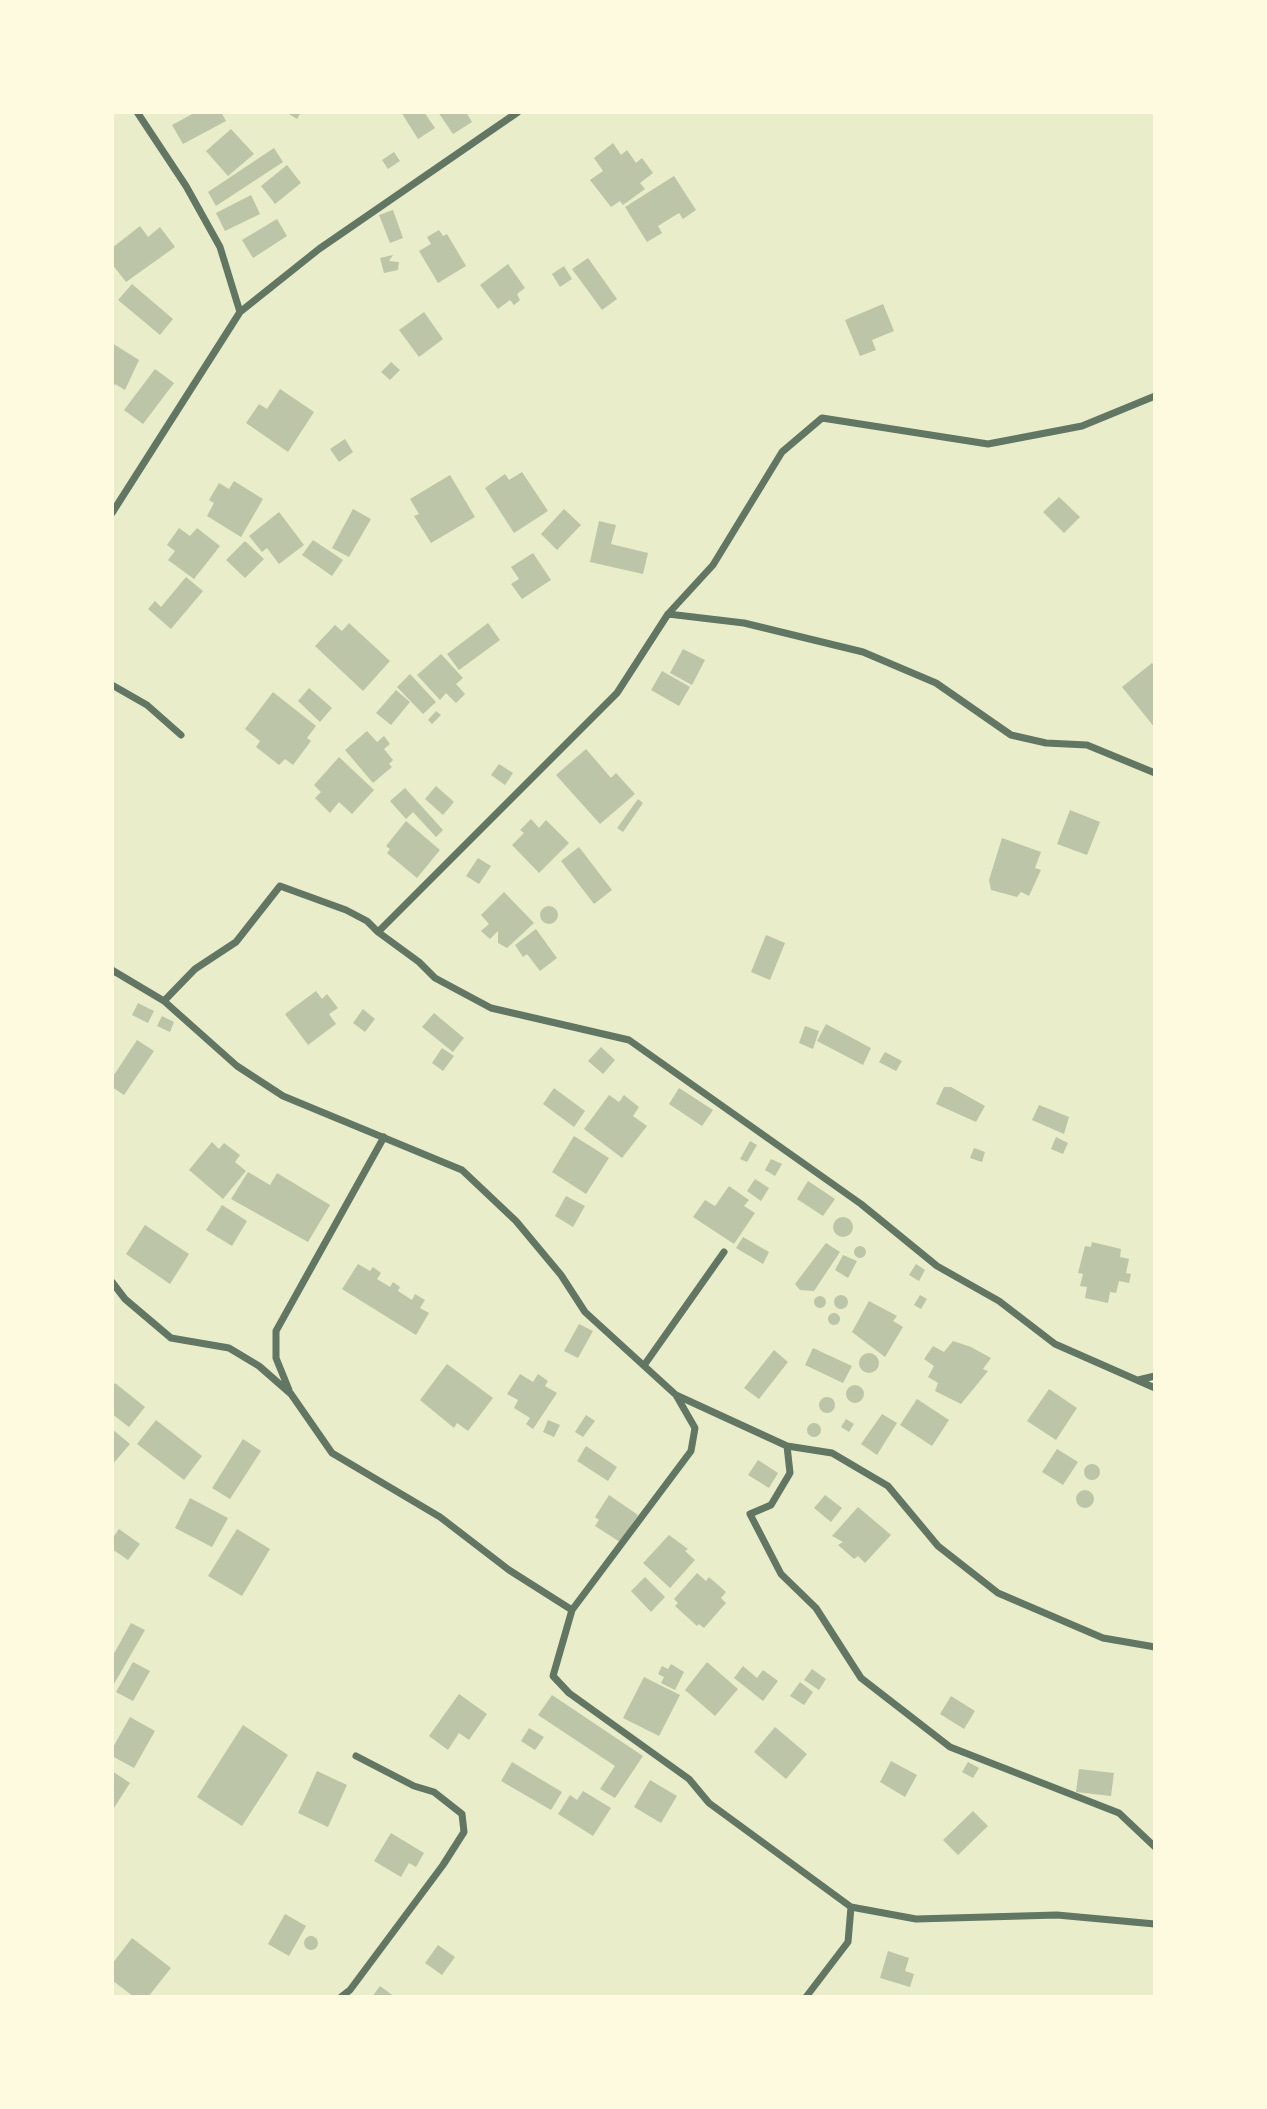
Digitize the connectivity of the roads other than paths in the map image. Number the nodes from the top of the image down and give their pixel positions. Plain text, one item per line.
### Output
1 (137, 112) edge
2 (518, 112) edge
3 (240, 312) junction
4 (1155, 396) edge
5 (112, 513) edge
6 (668, 614) junction
7 (112, 685) edge
8 (181, 735) dead end
9 (1155, 773) edge
10 (378, 932) junction
11 (112, 970) edge
12 (164, 1001) junction
13 (384, 1138) junction
14 (724, 1252) dead end
15 (112, 1282) edge
16 (645, 1364) junction
17 (1155, 1376) edge
18 (1138, 1380) junction
19 (1155, 1388) edge
20 (291, 1394) junction
21 (676, 1395) junction
22 (787, 1446) junction
23 (572, 1610) junction
24 (1155, 1647) edge
25 (356, 1756) dead end
26 (1155, 1847) edge
27 (851, 1907) junction
28 (1155, 1924) edge
29 (341, 1997) edge
30 (806, 1997) edge

1 - 3 street
2 - 3 street
3 - 5 street
4 - 6 street
6 - 9 street
6 - 10 street
7 - 8 street
10 - 12 street
10 - 18 street
11 - 12 street
12 - 13 street
13 - 16 street
13 - 20 street
14 - 16 street
15 - 20 street
16 - 21 street
17 - 18 street
18 - 19 street
20 - 23 street
21 - 22 street
21 - 23 street
22 - 24 street
22 - 26 street
23 - 27 street
25 - 29 street
27 - 28 street
27 - 30 street

